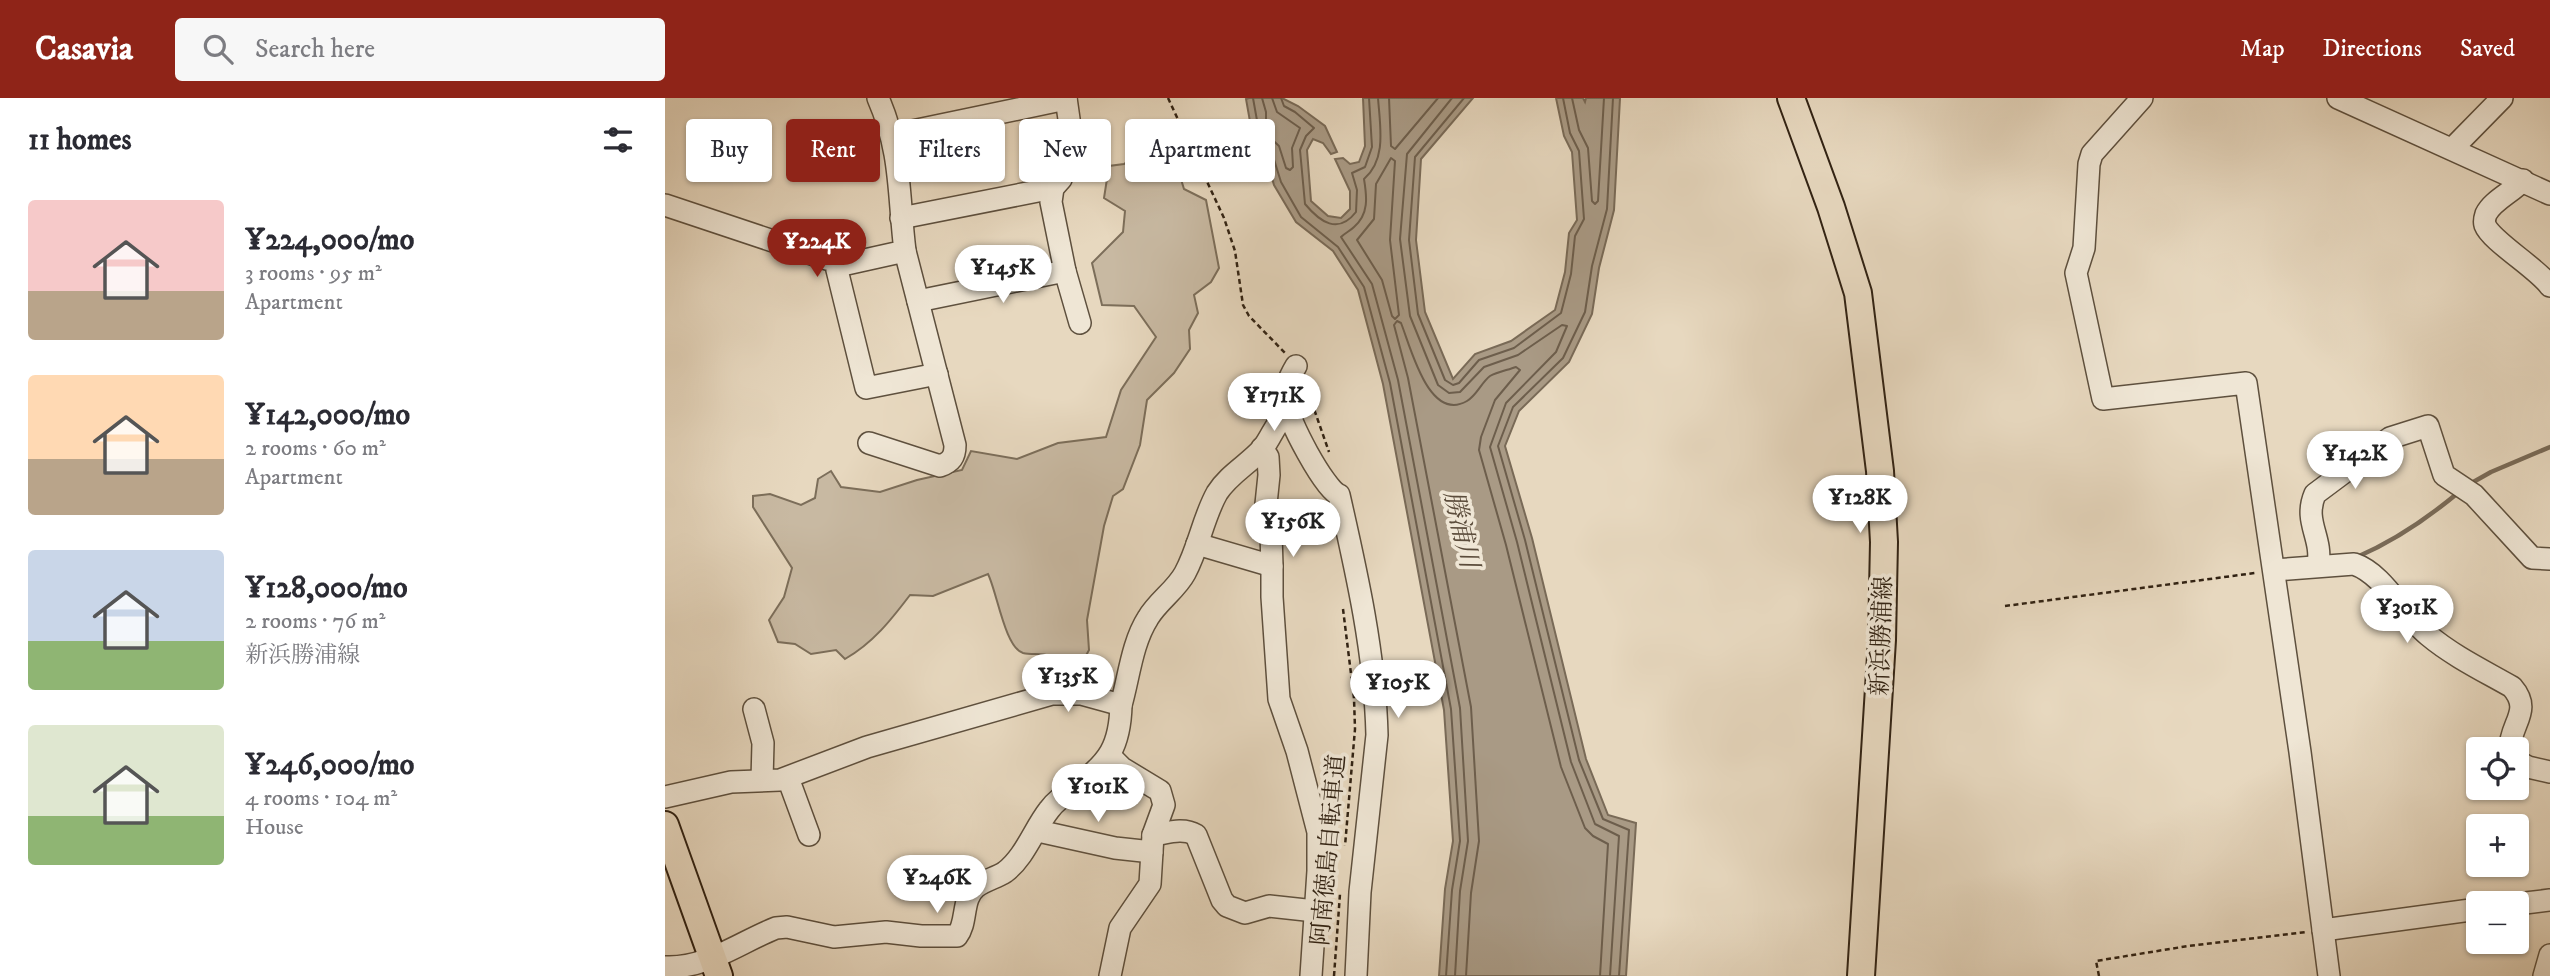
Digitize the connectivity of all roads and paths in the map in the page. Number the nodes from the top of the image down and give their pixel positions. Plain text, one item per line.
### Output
1 (878, 98) edge
2 (1168, 98) edge
3 (1791, 98) edge
4 (2142, 98) edge
5 (2338, 98) edge
6 (2503, 98) edge
7 (1066, 99) edge
8 (893, 135) junction
9 (2452, 149) junction
10 (2523, 180) junction
11 (1053, 188) junction
12 (2550, 194) edge
13 (665, 205) edge
14 (901, 218) junction
15 (905, 251) junction
16 (827, 259) dead end
17 (1065, 271) junction
18 (2550, 286) edge
19 (918, 301) junction
20 (1080, 323) dead end
21 (1296, 366) junction
22 (937, 373) junction
23 (1287, 413) junction
24 (869, 443) dead end
25 (1262, 448) junction
26 (1329, 457) dead end
27 (1197, 544) junction
28 (2550, 559) edge
29 (2318, 565) junction
30 (1272, 566) junction
31 (2274, 570) junction
32 (1342, 604) dead end
33 (2005, 606) dead end
34 (1121, 705) junction
35 (754, 709) dead end
36 (2512, 737) edge
37 (1110, 756) junction
38 (2529, 767) edge
39 (2550, 772) edge
40 (787, 778) junction
41 (762, 780) junction
42 (665, 797) edge
43 (665, 825) edge
44 (1038, 831) junction
45 (809, 835) dead end
46 (1152, 844) junction
47 (1345, 853) dead end
48 (1341, 893) dead end
49 (2550, 900) edge
50 (2529, 903) edge
51 (1315, 911) junction
52 (2466, 911) edge
53 (2323, 930) junction
54 (2550, 955) edge
55 (665, 967) edge
56 (716, 967) edge
57 (1110, 976) edge
58 (1311, 976) edge
59 (1334, 976) edge
60 (1356, 976) edge
61 (1861, 976) edge
62 (2099, 976) edge
63 (2329, 976) edge
64 (2544, 976) edge

1 - 8 street
2 - 21 path
3 - 61 main road, 新浜勝浦線
4 - 31 street
5 - 9 street
6 - 9 street
7 - 8 street
7 - 11 street
8 - 14 street
9 - 10 street
10 - 12 street
10 - 18 street
11 - 14 street
11 - 17 street
13 - 16 street
14 - 15 street
15 - 19 street
15 - 22 street
17 - 19 street
17 - 20 street
19 - 22 street
21 - 23 street
21 - 26 path
22 - 24 street
23 - 25 street
23 - 60 street
25 - 27 street
25 - 30 street
27 - 30 street
27 - 34 street
28 - 29 street
29 - 31 street
29 - 36 street
30 - 51 street
31 - 33 path
31 - 53 street
32 - 47 path, 阿南徳島自転車道
34 - 37 street
34 - 40 street
35 - 41 street
37 - 44 street
37 - 46 street
38 - 39 street
40 - 41 street
40 - 45 street
41 - 42 street
43 - 56 main road
44 - 46 street
44 - 56 street
46 - 51 street
46 - 57 street
48 - 59 path, 阿南徳島自転車道
49 - 50 street
51 - 58 street
52 - 53 street
53 - 62 path
53 - 63 street
54 - 64 street
55 - 56 street

